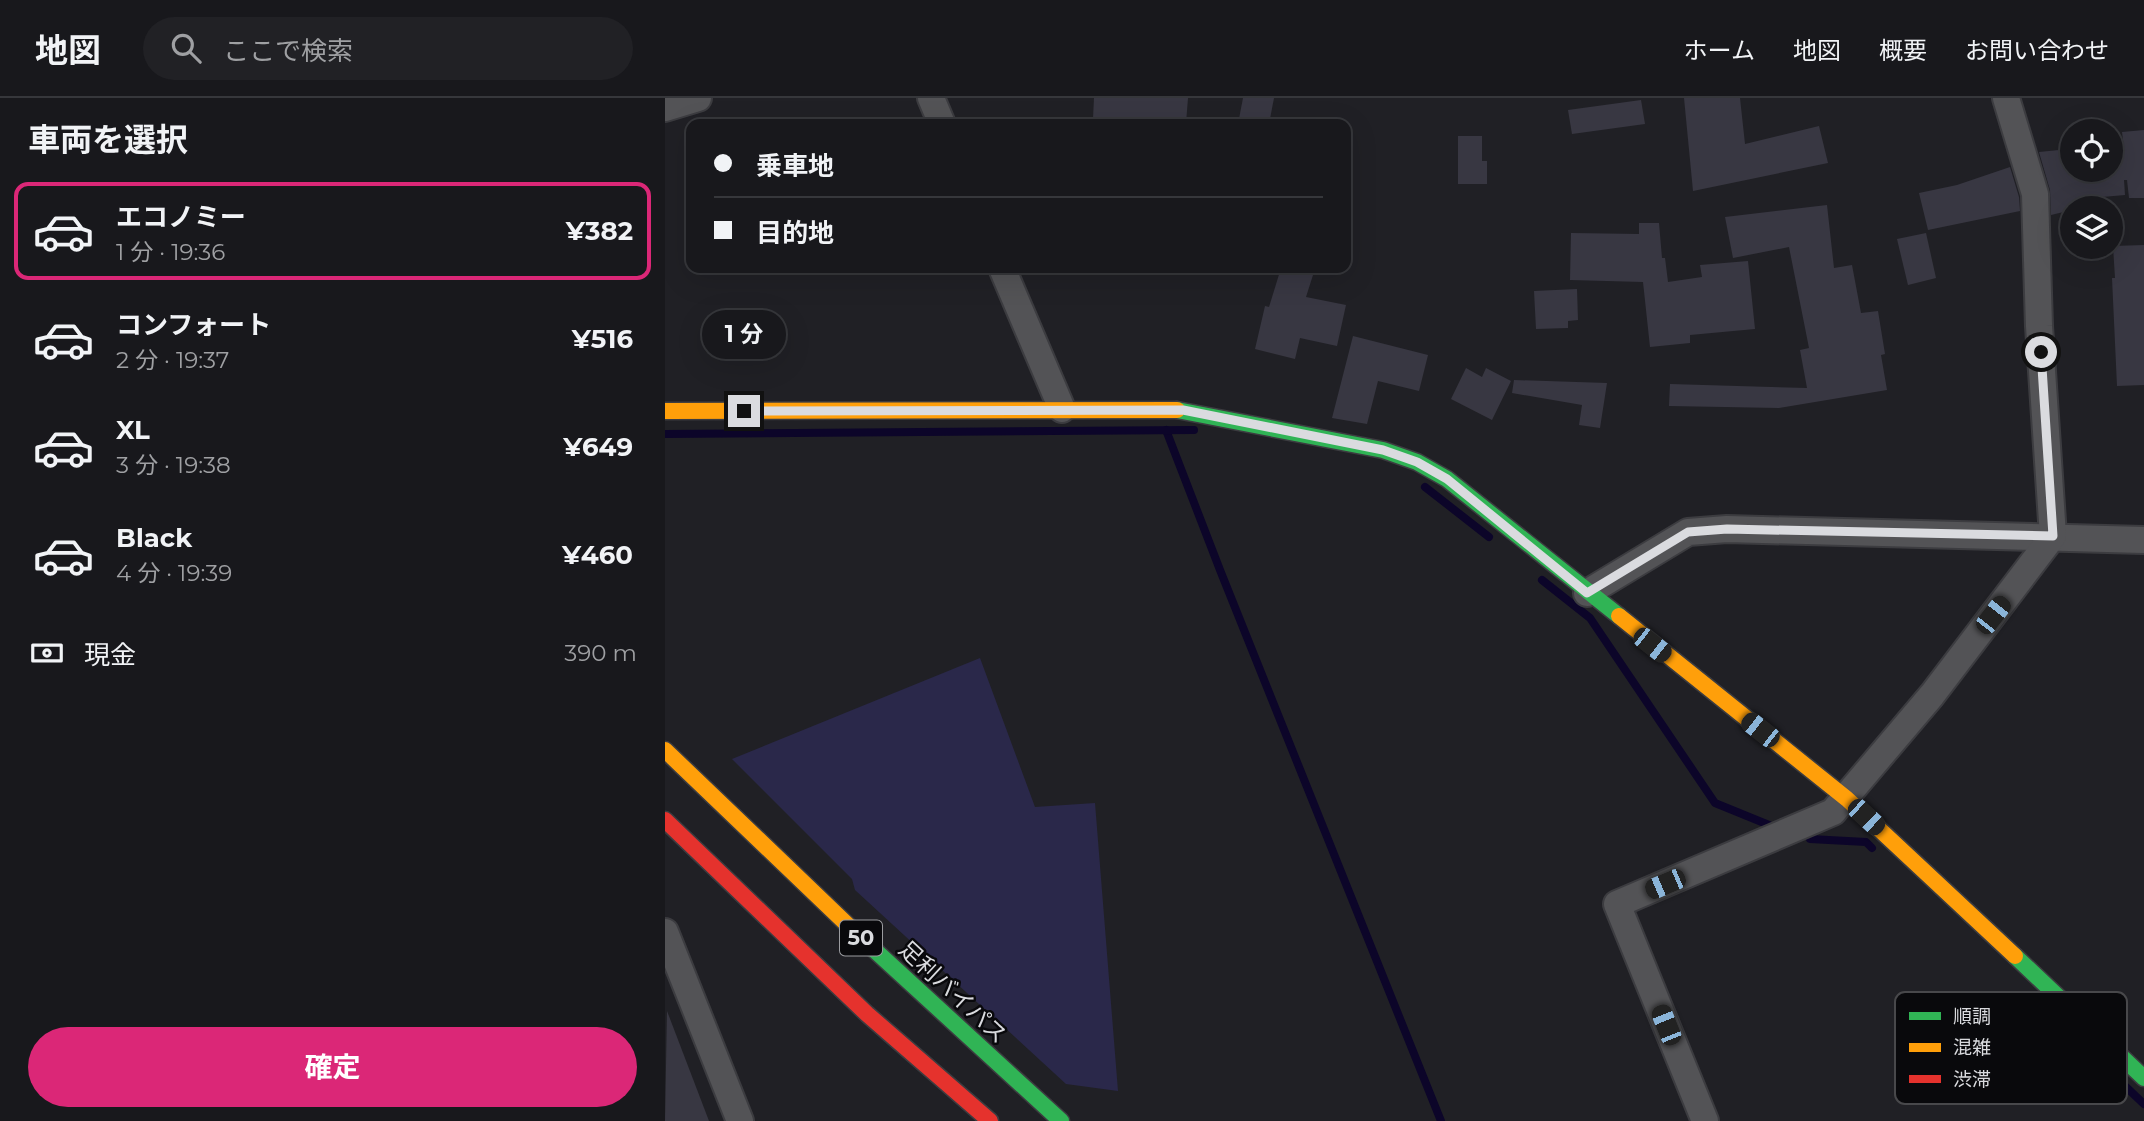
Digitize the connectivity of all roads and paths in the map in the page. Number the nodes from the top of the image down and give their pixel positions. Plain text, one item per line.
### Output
1 (698, 98) edge
2 (931, 98) edge
3 (2006, 98) edge
4 (665, 108) edge
5 (940, 119) edge
6 (1004, 273) edge
7 (1062, 409) junction
8 (665, 411) edge
9 (2053, 536) junction
10 (2144, 540) edge
11 (1587, 593) junction
12 (665, 750) edge
13 (1847, 799) junction
14 (665, 820) edge
15 (665, 932) edge
16 (2052, 992) edge
17 (2127, 1062) edge
18 (2144, 1078) edge
19 (740, 1121) edge
20 (990, 1121) edge
21 (1061, 1121) edge
22 (1705, 1121) edge

1 - 4 street
2 - 5 street
3 - 9 street
6 - 7 street
7 - 8 main road
7 - 11 main road
9 - 10 street
9 - 11 street
9 - 13 street
11 - 13 main road
12 - 21 main road, 足利バイパス / 50
13 - 16 main road
13 - 22 street
14 - 20 main road, 50
15 - 19 street
17 - 18 main road

